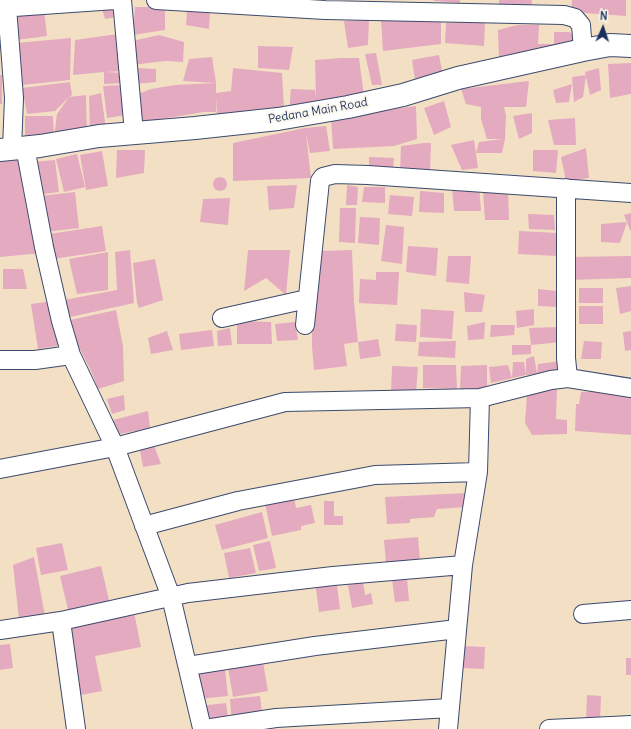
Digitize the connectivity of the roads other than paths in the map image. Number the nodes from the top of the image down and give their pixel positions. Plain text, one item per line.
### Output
1 (115, 0) edge
2 (122, 0) edge
3 (156, 0) edge
4 (164, 0) edge
5 (294, 4) edge
6 (558, 7) edge
7 (4, 8) edge
8 (631, 46) edge
9 (583, 50) junction
10 (134, 133) junction
11 (12, 148) edge
12 (566, 188) junction
13 (631, 193) edge
14 (308, 299) junction
15 (222, 318) dead end
16 (305, 325) dead end
17 (71, 355) junction
18 (0, 360) edge
19 (568, 378) junction
20 (631, 388) edge
21 (480, 398) junction
22 (115, 447) junction
23 (0, 469) edge
24 (478, 472) junction
25 (144, 526) junction
26 (463, 565) junction
27 (171, 597) junction
28 (631, 610) edge
29 (583, 614) dead end
30 (62, 622) junction
31 (457, 629) junction
32 (0, 630) edge
33 (188, 666) junction
34 (450, 708) junction
35 (631, 725) edge
36 (76, 729) edge
37 (204, 729) edge
38 (448, 729) edge
39 (549, 729) edge

1 - 7 street
2 - 10 street
3 - 4 street
4 - 5 street
5 - 6 street
6 - 9 street
7 - 11 street
8 - 9 main road, Pedana Main Road
9 - 10 main road, Pedana Main Road
10 - 11 main road, Pedana Main Road
11 - 17 street
12 - 13 street
12 - 14 street
12 - 19 street
14 - 15 street
14 - 16 street
17 - 18 street
17 - 22 street
19 - 20 street
19 - 21 street
21 - 22 street
21 - 24 street
22 - 23 street
22 - 25 street
24 - 25 street
24 - 26 street
25 - 27 street
26 - 27 street
26 - 31 street
27 - 30 street
27 - 33 street
28 - 29 street
30 - 32 street
30 - 36 street
31 - 33 street
31 - 34 street
33 - 37 street
34 - 37 street
34 - 38 street
35 - 39 street

